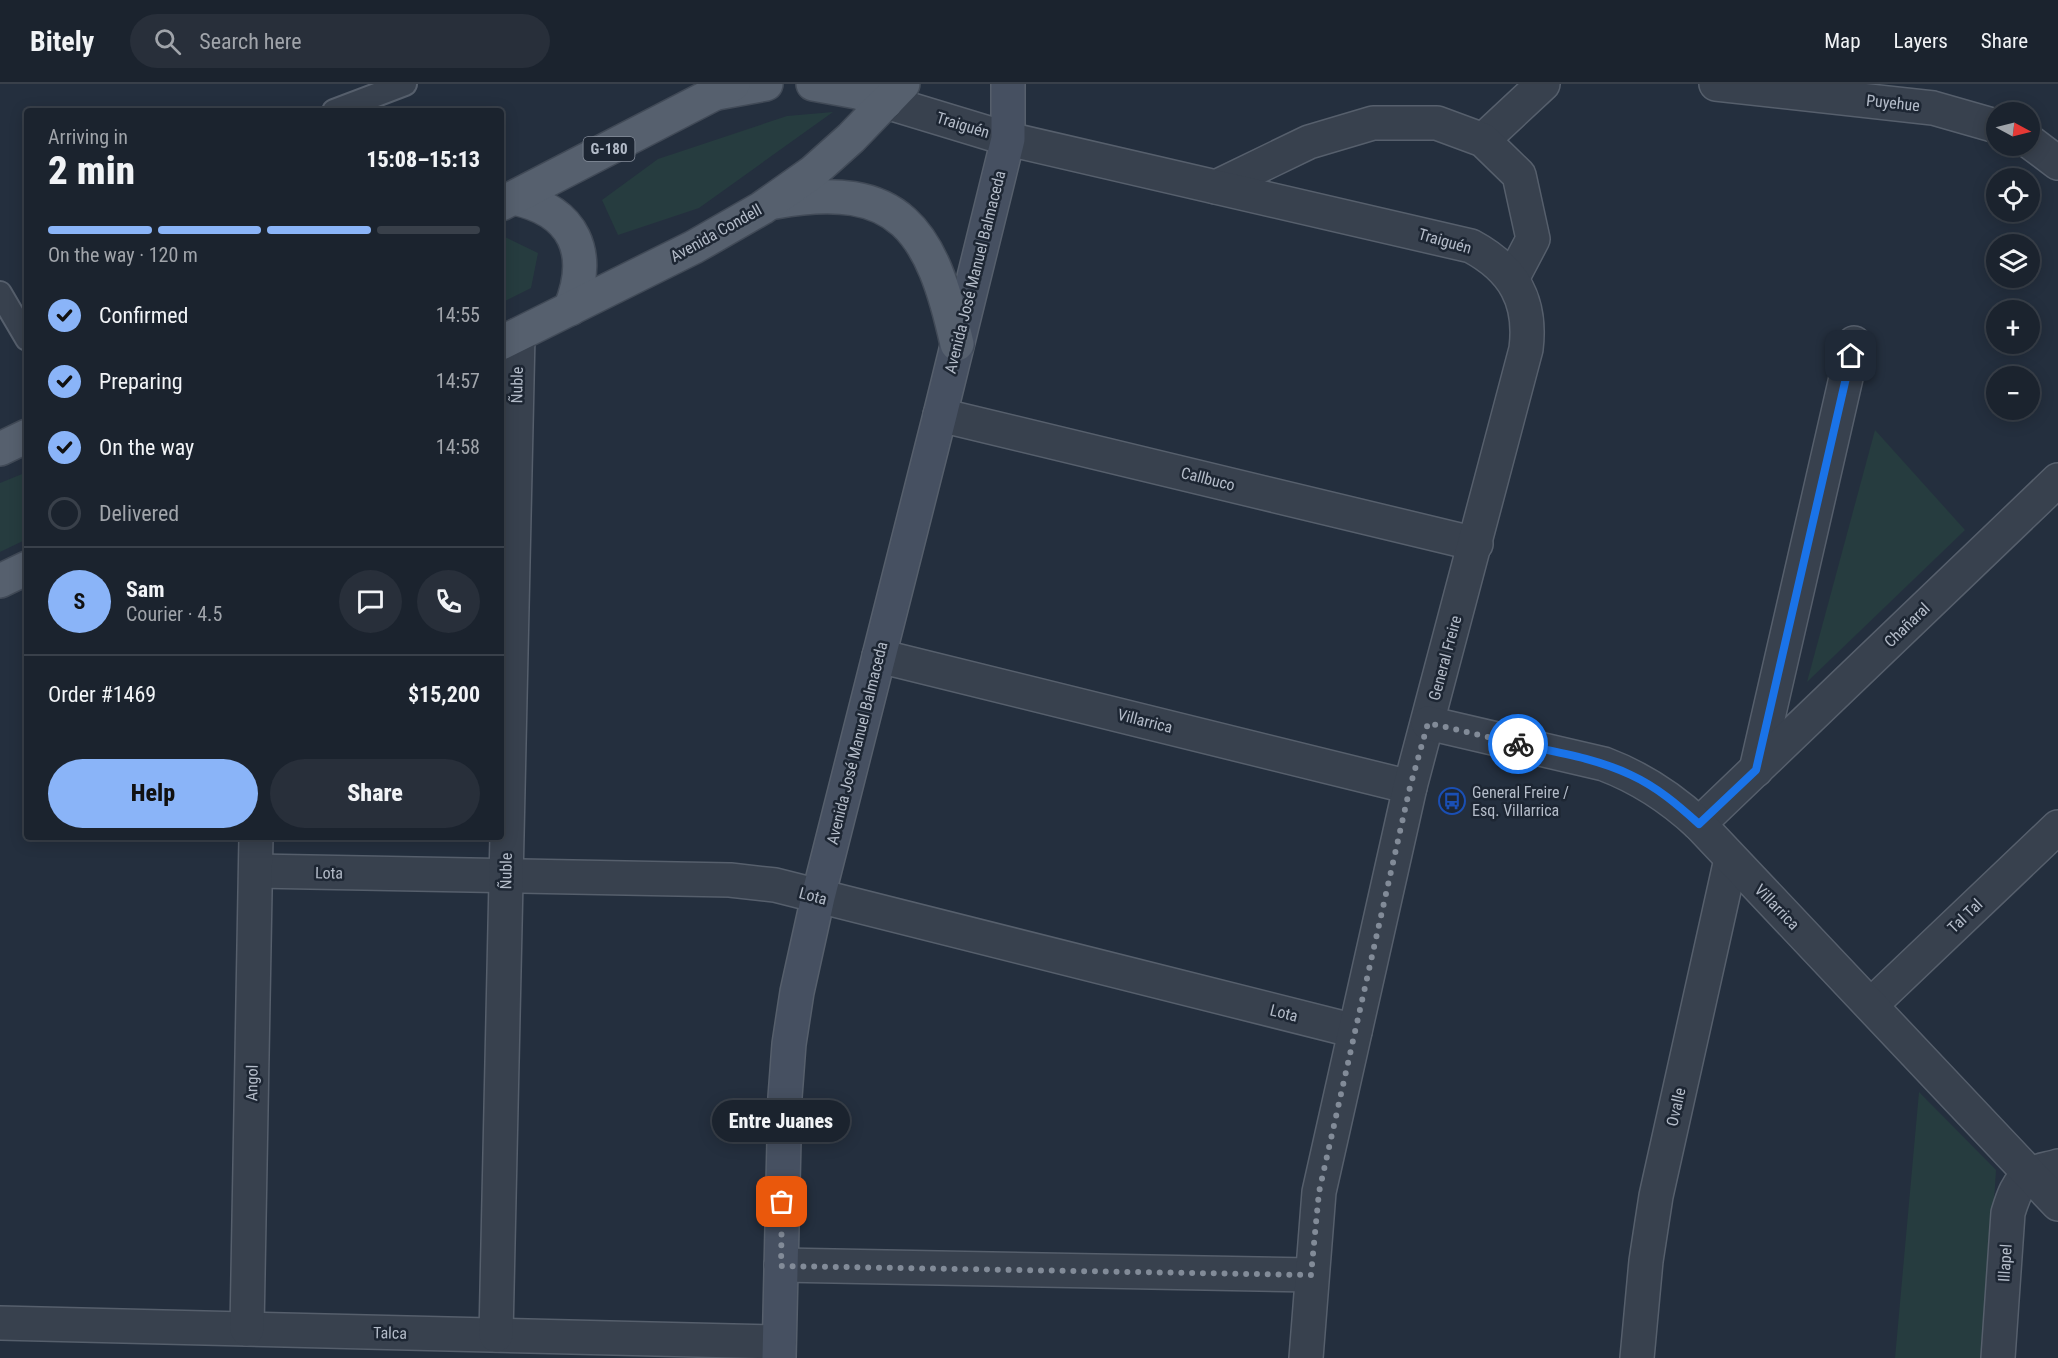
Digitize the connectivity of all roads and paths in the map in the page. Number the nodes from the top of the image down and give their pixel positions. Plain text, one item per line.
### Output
1 (405, 84) edge
2 (766, 84) edge
3 (813, 84) edge
4 (1008, 84) edge
5 (1543, 84) edge
6 (1716, 84) edge
7 (725, 89) edge
8 (894, 93) edge
9 (342, 108) edge
10 (1986, 123) edge
11 (1008, 139) junction
12 (1483, 140) junction
13 (2040, 150) edge
14 (2058, 163) edge
15 (1216, 187) junction
16 (508, 201) edge
17 (770, 202) junction
18 (1512, 279) junction
19 (0, 293) edge
20 (570, 309) junction
21 (24, 334) edge
22 (509, 339) edge
23 (1854, 343) dead end
24 (957, 344) junction
25 (940, 415) junction
26 (24, 437) edge
27 (0, 449) edge
28 (2058, 480) edge
29 (1476, 544) junction
30 (24, 569) edge
31 (0, 581) edge
32 (879, 656) junction
33 (1428, 723) junction
34 (1756, 770) junction
35 (1410, 787) junction
36 (1699, 824) junction
37 (2058, 827) edge
38 (256, 840) edge
39 (1731, 859) junction
40 (256, 871) junction
41 (506, 876) junction
42 (818, 897) junction
43 (1871, 1005) junction
44 (1355, 1031) junction
45 (2044, 1170) edge
46 (2058, 1204) edge
47 (781, 1266) junction
48 (1311, 1275) junction
49 (0, 1323) edge
50 (247, 1329) junction
51 (496, 1335) junction
52 (779, 1350) edge
53 (1306, 1358) edge
54 (1637, 1358) edge
55 (1998, 1358) edge

1 - 9 lane
2 - 7 main road
3 - 8 main road
4 - 11 main road, Avenida José Manuel Balmaceda
5 - 12 street
6 - 10 street, Puyehue
7 - 16 main road, G-180
8 - 11 street, Traiguén
8 - 17 main road, Avenida Condell
11 - 15 street, Traiguén
11 - 24 main road, Avenida José Manuel Balmaceda
12 - 15 street
12 - 18 street
13 - 14 street
15 - 18 street, Traiguén
16 - 20 main road
17 - 20 main road, Avenida Condell
17 - 24 main road
18 - 29 street, General Freire
19 - 21 lane
20 - 22 main road, Avenida Condell
22 - 41 street, Ñuble
23 - 34 street
24 - 25 main road, Avenida José Manuel Balmaceda
25 - 29 street, Callbuco
25 - 32 main road, Avenida José Manuel Balmaceda
26 - 27 main road
28 - 34 street, Chañaral
29 - 33 street, General Freire
30 - 31 main road
32 - 35 street, Villarrica
32 - 42 main road, Avenida José Manuel Balmaceda
33 - 35 street, General Freire
33 - 36 street, Villarrica
34 - 36 street, Chañaral
35 - 44 street, General Freire
36 - 39 street, Villarrica
37 - 43 street, Tal Tal
38 - 40 street, Angol
39 - 43 street, Villarrica
39 - 54 street, Ovalle
40 - 41 street, Lota
40 - 50 street, Angol
41 - 42 street, Lota
41 - 51 street, Ñuble
42 - 44 street, Lota
42 - 47 main road, Avenida José Manuel Balmaceda
43 - 45 street, Villarrica
44 - 48 street, General Freire
45 - 46 street, Villarrica
45 - 55 street, Illapel
47 - 48 street
47 - 52 main road, Avenida José Manuel Balmaceda
48 - 53 street, General Freire
49 - 50 street, Talca
50 - 51 street, Talca
51 - 52 street, Talca

